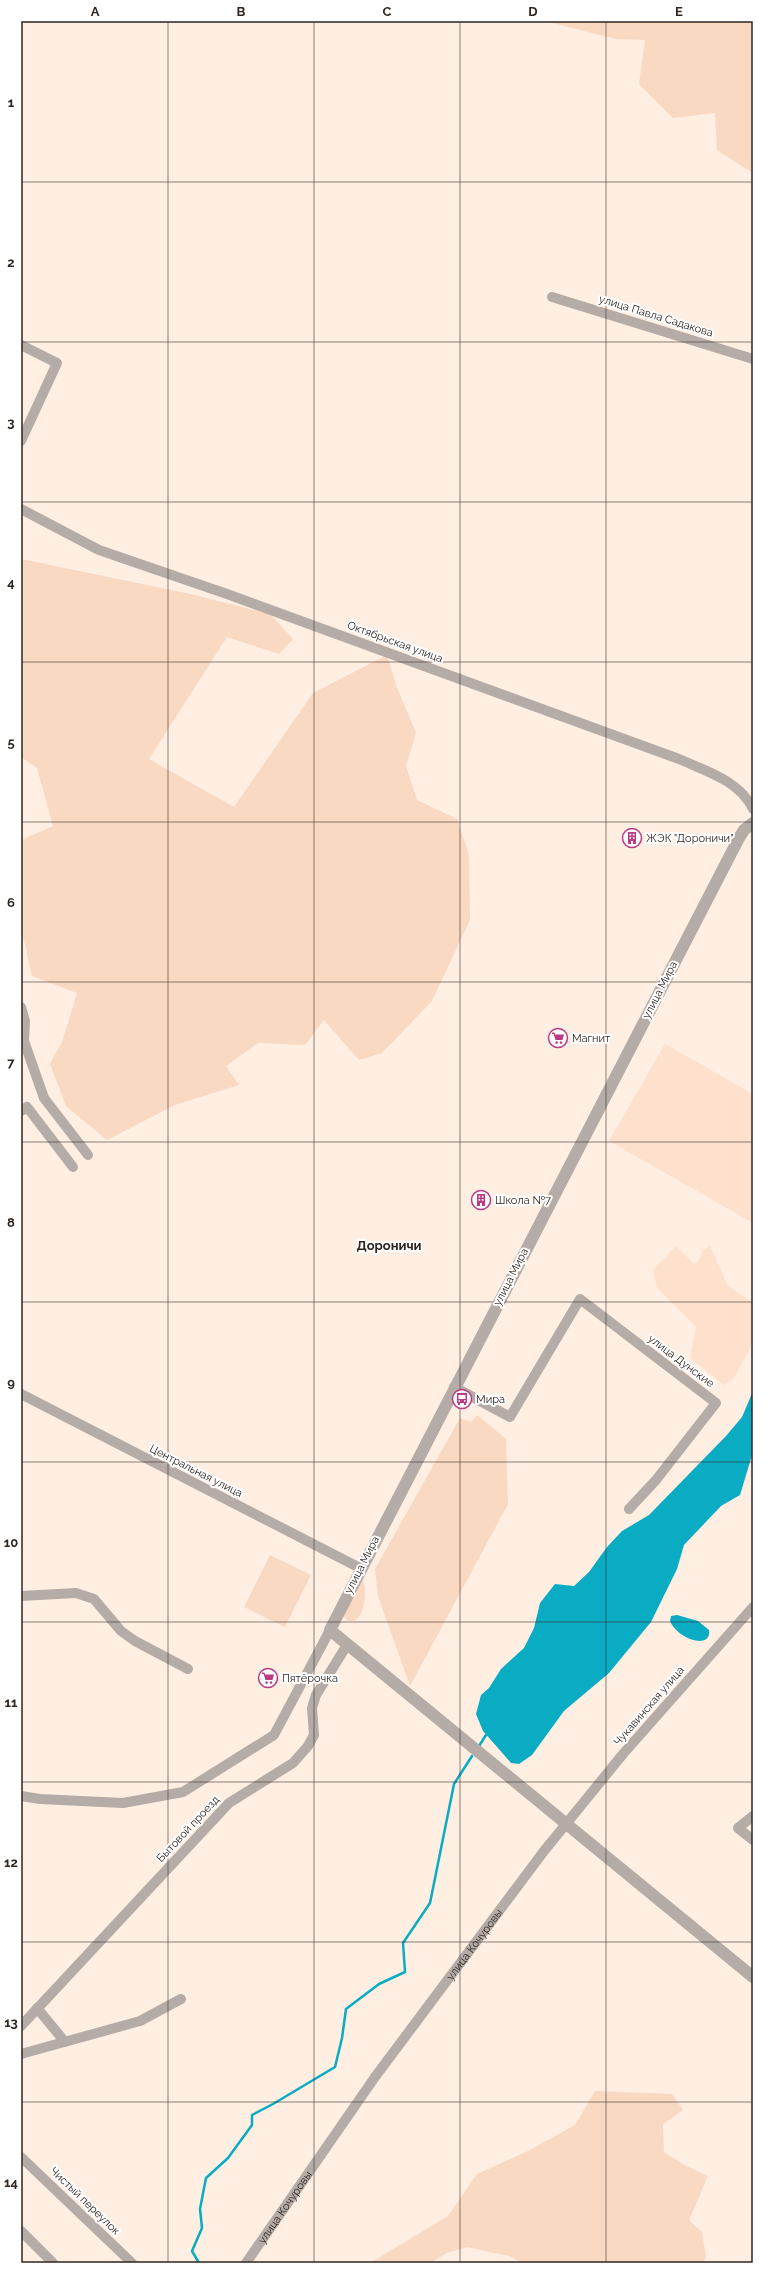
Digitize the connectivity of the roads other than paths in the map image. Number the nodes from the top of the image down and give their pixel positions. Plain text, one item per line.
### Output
1 (552, 296) dead end
2 (21, 345) edge
3 (753, 359) edge
4 (22, 435) edge
5 (21, 509) edge
6 (753, 809) edge
7 (753, 824) edge
8 (21, 1007) edge
9 (21, 1110) edge
10 (88, 1155) dead end
11 (73, 1167) dead end
12 (454, 1387) junction
13 (21, 1394) edge
14 (629, 1509) dead end
15 (360, 1568) junction
16 (21, 1596) edge
17 (753, 1607) edge
18 (330, 1630) junction
19 (347, 1645) junction
20 (188, 1669) dead end
21 (21, 1796) edge
22 (753, 1816) edge
23 (566, 1824) junction
24 (753, 1840) edge
25 (753, 1977) edge
26 (181, 1999) dead end
27 (37, 2008) junction
28 (21, 2026) edge
29 (65, 2042) junction
30 (21, 2054) edge
31 (21, 2157) edge
32 (21, 2231) edge
33 (53, 2263) edge
34 (132, 2263) edge
35 (246, 2263) edge

1 - 3 street, улица Павла Садакова
2 - 4 street
5 - 6 street, Октябрьская улица
7 - 12 street, улица Мира
8 - 10 street
9 - 11 street
12 - 14 street, улица Дунские
12 - 15 street, улица Мира
13 - 15 street, Центральная улица
15 - 18 street, улица Мира
16 - 20 street
17 - 23 street, Чукавинская улица
18 - 19 street
18 - 21 street, улица Мира
19 - 23 street
19 - 27 street, Бытовой проезд
22 - 24 street
23 - 25 street
23 - 35 street, улица Кочуровы
26 - 29 street
27 - 28 street, Бытовой проезд
27 - 29 street
29 - 30 street
31 - 34 street, Чистый переулок
32 - 33 street

